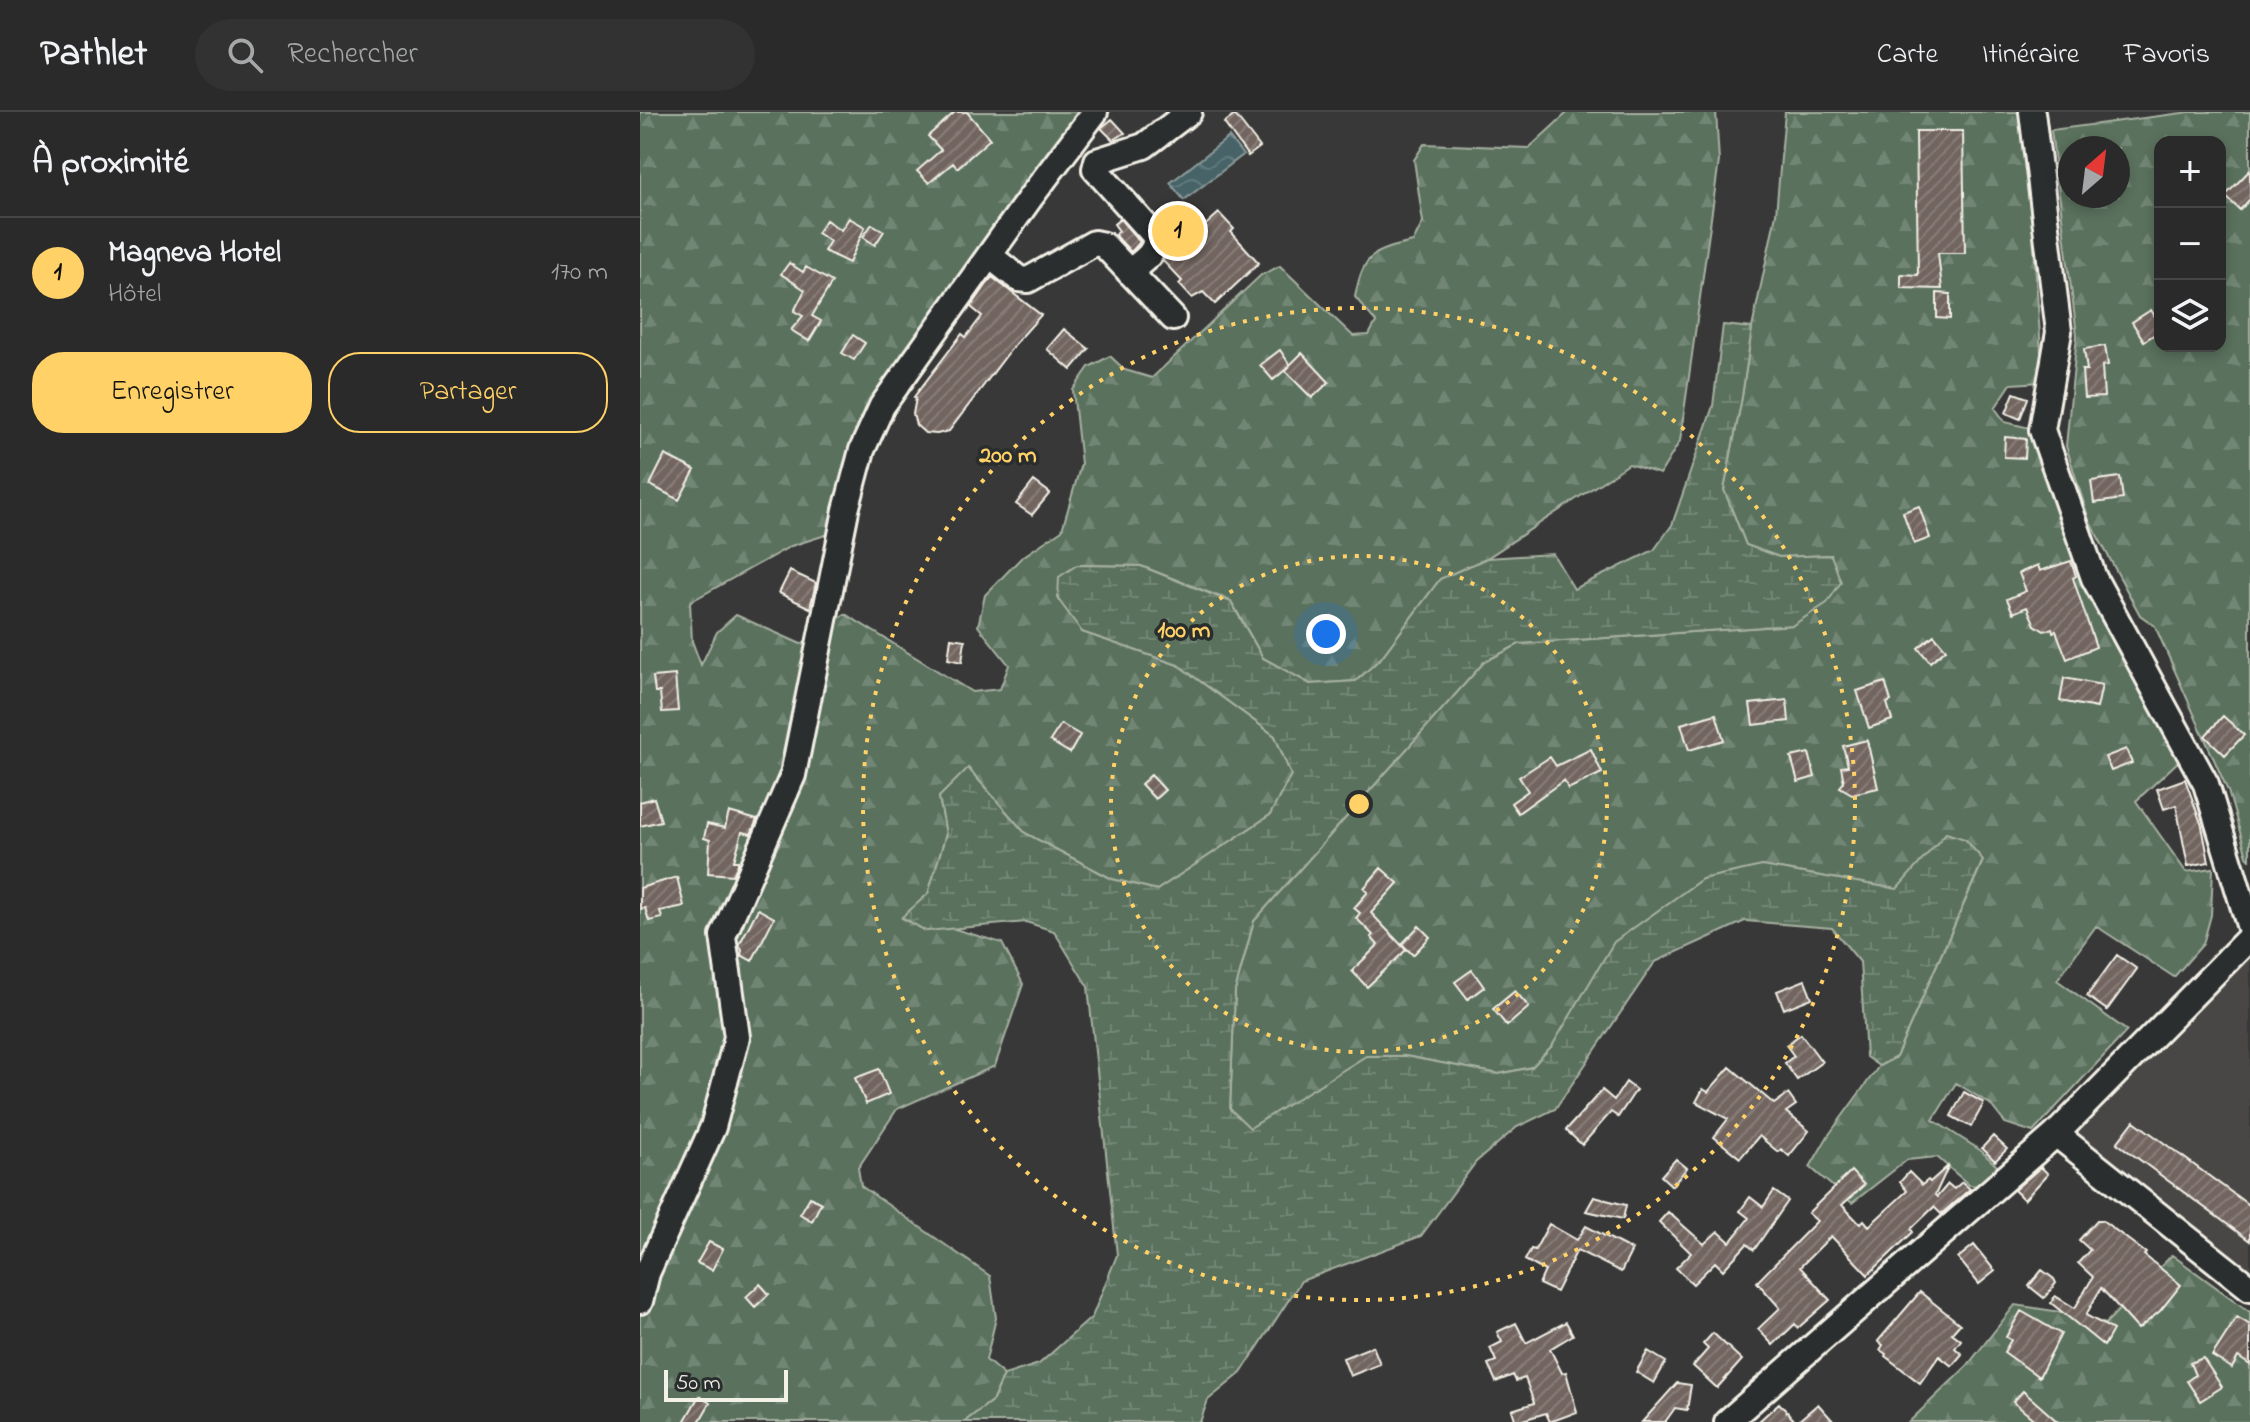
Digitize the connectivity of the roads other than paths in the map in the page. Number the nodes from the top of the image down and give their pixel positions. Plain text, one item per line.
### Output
1 (1095, 112) edge
2 (1189, 112) edge
3 (2032, 112) edge
4 (1073, 142) junction
5 (1097, 161) junction
6 (990, 256) junction
7 (1129, 272) junction
8 (1173, 318) dead end
9 (2250, 928) edge
10 (2250, 937) edge
11 (2056, 1134) junction
12 (2250, 1288) edge
13 (640, 1301) edge
14 (1727, 1422) edge

1 - 4 street
2 - 5 street
3 - 9 street
4 - 5 street
4 - 6 street
5 - 7 street
6 - 7 street
6 - 13 street
7 - 8 street
10 - 11 street
11 - 12 street
11 - 14 street

